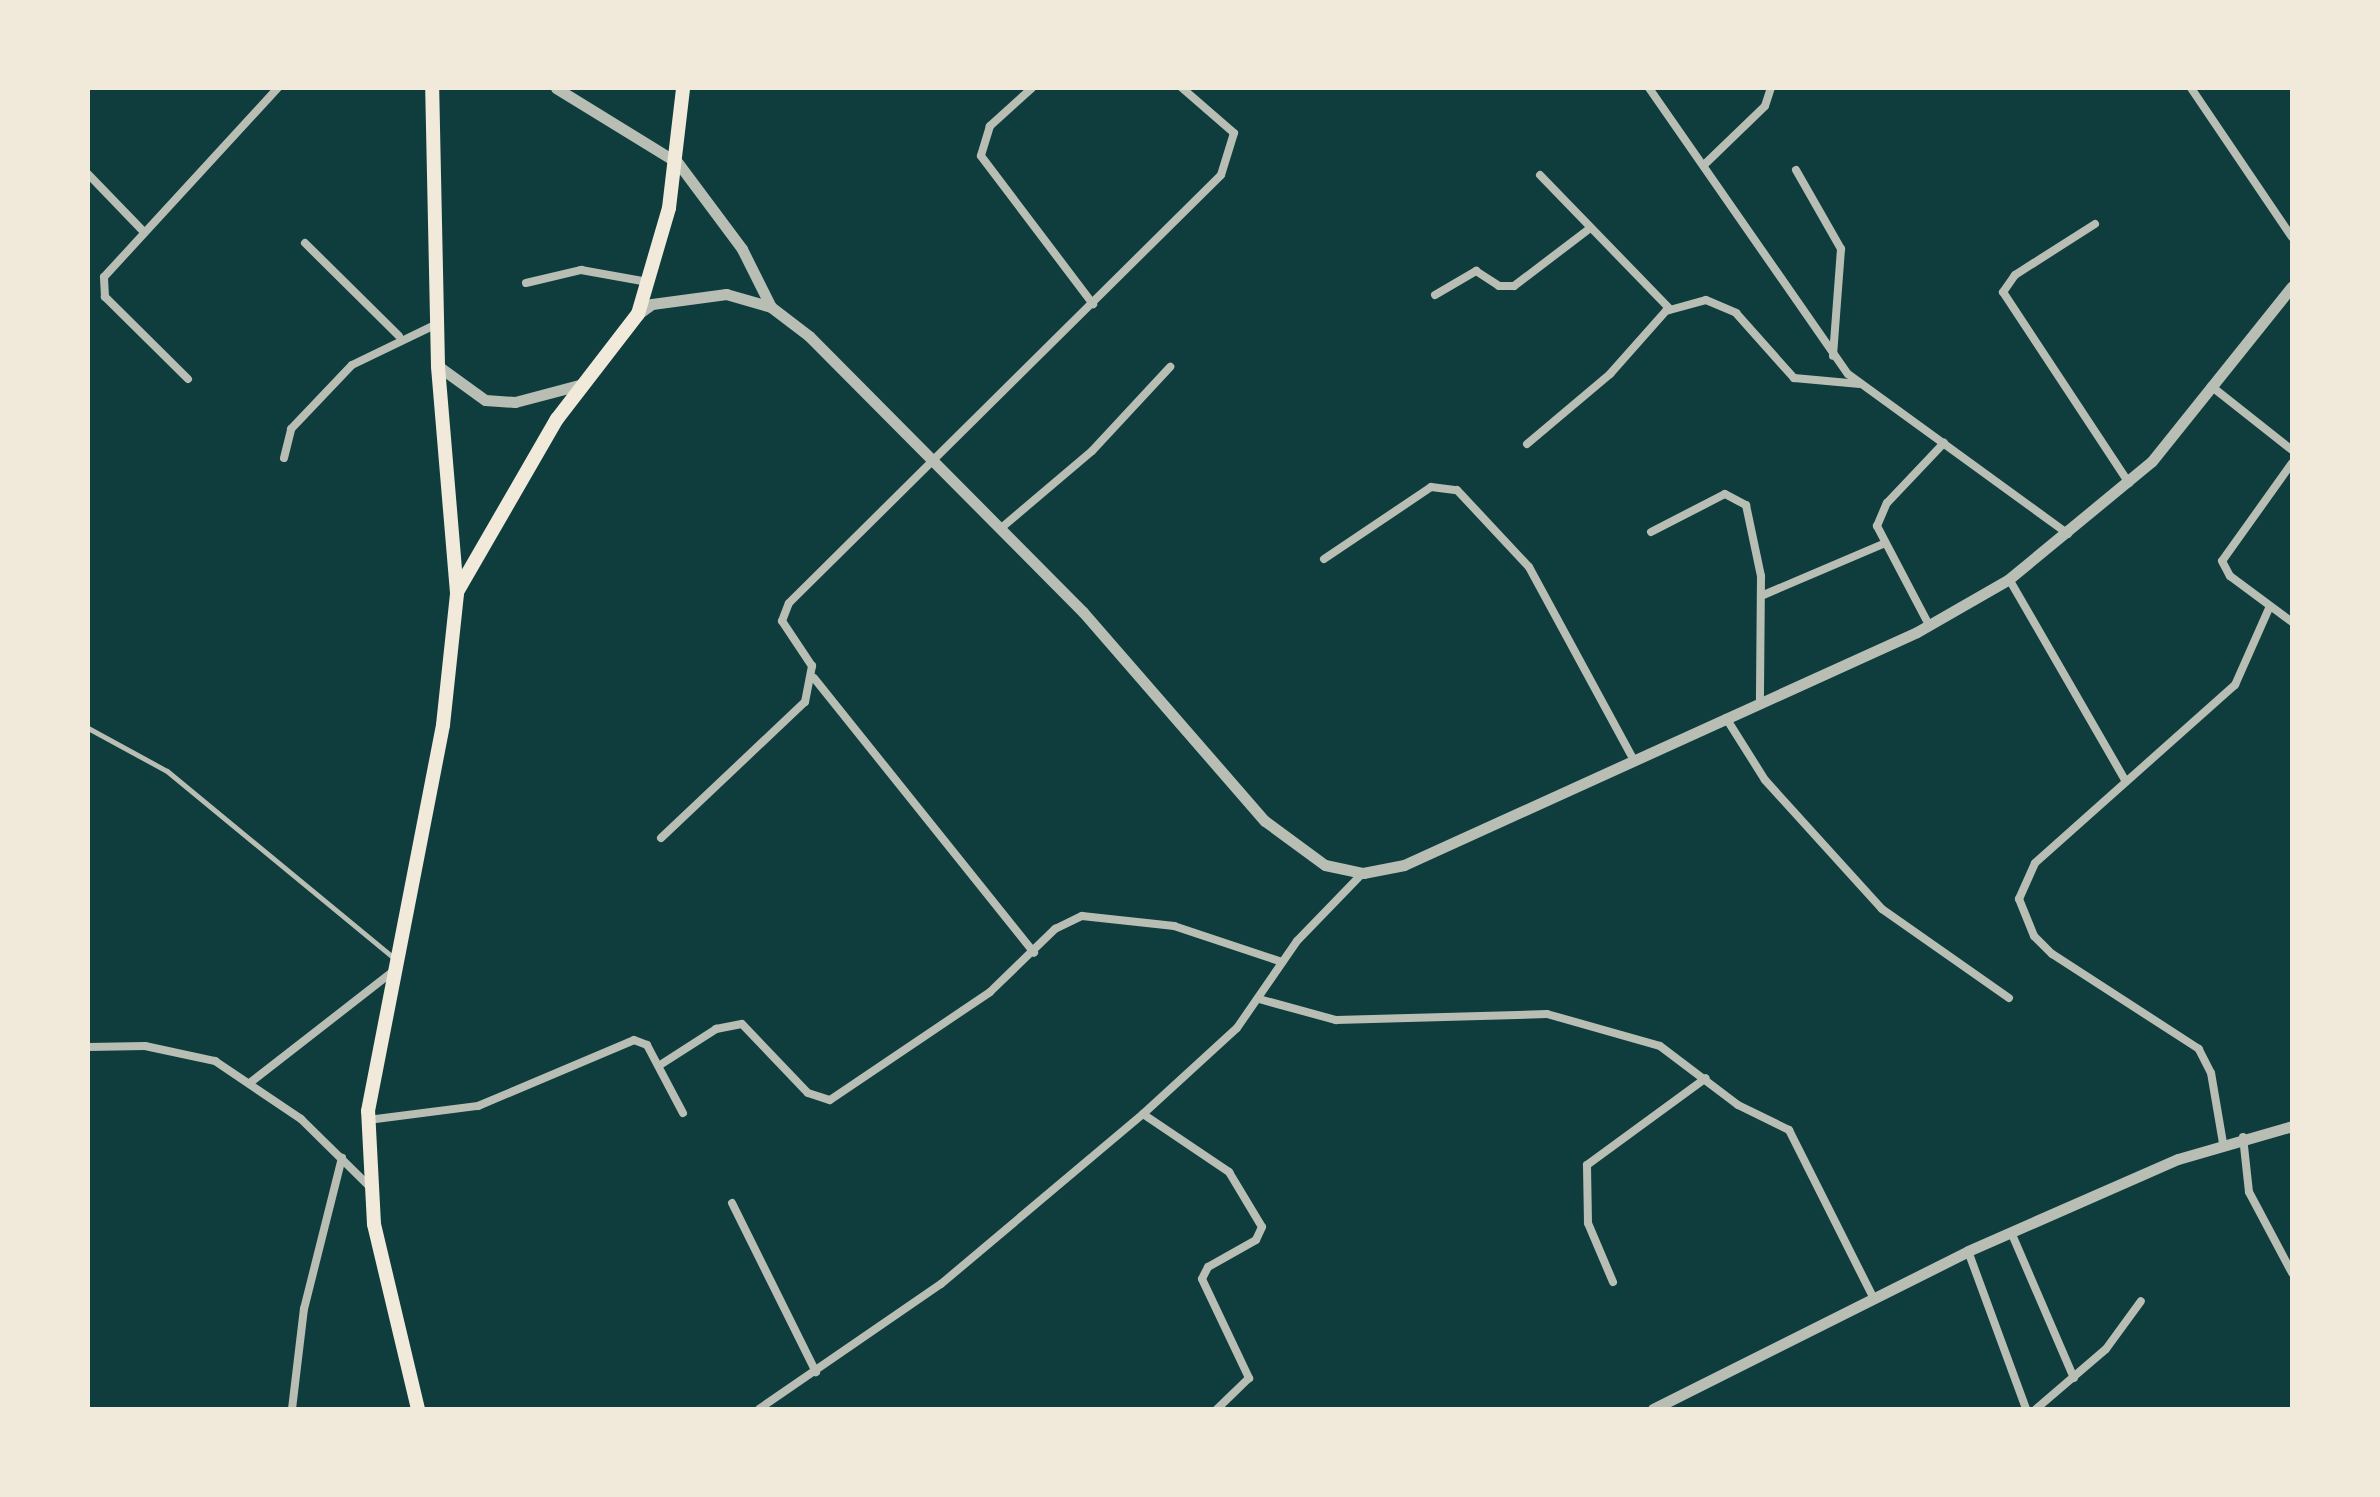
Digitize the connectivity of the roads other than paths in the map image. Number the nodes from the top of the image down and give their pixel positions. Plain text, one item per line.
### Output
1 (278, 88) edge
2 (432, 88) edge
3 (556, 88) edge
4 (683, 88) edge
5 (1032, 88) edge
6 (1182, 88) edge
7 (1649, 88) edge
8 (1771, 88) edge
9 (2191, 88) edge
10 (678, 163) junction
11 (1705, 164) junction
12 (1796, 170) dead end
13 (88, 174) edge
14 (1540, 175) dead end
15 (2095, 224) dead end
16 (1589, 229) junction
17 (142, 230) junction
18 (2292, 237) edge
19 (305, 243) dead end
20 (526, 283) dead end
21 (649, 283) junction
22 (2292, 286) edge
23 (1435, 295) dead end
24 (1093, 304) junction
25 (771, 307) junction
26 (1670, 309) junction
27 (638, 314) junction
28 (437, 324) junction
29 (399, 336) junction
30 (1833, 356) junction
31 (438, 366) junction
32 (1170, 367) dead end
33 (188, 379) dead end
34 (583, 384) junction
35 (1861, 384) junction
36 (2211, 386) junction
37 (1944, 443) junction
38 (1527, 444) dead end
39 (2292, 450) edge
40 (284, 458) dead end
41 (2292, 463) edge
42 (936, 464) junction
43 (2129, 483) junction
44 (1000, 529) junction
45 (1651, 532) dead end
46 (2069, 535) junction
47 (1883, 544) junction
48 (1324, 559) dead end
49 (2009, 579) junction
50 (457, 593) junction
51 (1761, 596) junction
52 (2270, 606) junction
53 (2292, 622) edge
54 (1929, 625) junction
55 (814, 678) junction
56 (1760, 703) junction
57 (1726, 718) junction
58 (88, 728) edge
59 (1634, 760) junction
60 (2126, 782) junction
61 (661, 838) dead end
62 (1363, 873) junction
63 (1034, 953) junction
64 (1282, 962) junction
65 (397, 965) junction
66 (2009, 998) dead end
67 (1259, 999) junction
68 (88, 1047) edge
69 (660, 1065) junction
70 (1706, 1078) junction
71 (251, 1082) junction
72 (683, 1113) dead end
73 (1143, 1114) junction
74 (368, 1120) junction
75 (2292, 1126) edge
76 (2242, 1136) junction
77 (2223, 1143) junction
78 (342, 1158) junction
79 (369, 1186) junction
80 (732, 1203) dead end
81 (2011, 1232) junction
82 (1968, 1251) junction
83 (2292, 1273) edge
84 (1613, 1282) dead end
85 (1873, 1297) junction
86 (2141, 1301) dead end
87 (816, 1372) junction
88 (2074, 1378) junction
89 (292, 1409) edge
90 (418, 1409) edge
91 (759, 1409) edge
92 (1217, 1409) edge
93 (1653, 1409) edge
94 (2026, 1409) edge
95 (2036, 1409) edge

1 - 17 street
2 - 28 main road
3 - 10 street
4 - 10 main road
5 - 24 street
6 - 24 street
7 - 11 street
8 - 11 street
9 - 18 street
10 - 21 main road
10 - 25 street
11 - 30 street
12 - 30 street
13 - 17 street
14 - 16 street
15 - 43 street
16 - 23 street
16 - 26 street
17 - 33 street
19 - 29 street
20 - 21 street
21 - 27 main road
22 - 36 street
24 - 42 street
25 - 27 street
25 - 42 street
26 - 35 street
26 - 38 street
27 - 34 main road
28 - 29 street
28 - 31 main road
29 - 40 street
30 - 35 street
31 - 34 street
31 - 50 main road
32 - 44 street
34 - 50 main road
35 - 37 street
36 - 39 street
36 - 43 street
37 - 46 street
37 - 47 street
41 - 52 street
42 - 44 street
42 - 55 street
43 - 46 street
44 - 62 street
45 - 51 street
46 - 49 street
47 - 51 street
47 - 54 street
48 - 59 street
49 - 54 street
49 - 60 street
50 - 65 main road
51 - 56 street
52 - 53 street
52 - 60 street
54 - 56 street
55 - 61 street
55 - 63 street
56 - 57 street
57 - 59 street
57 - 66 street
58 - 65 lane
59 - 62 street
60 - 77 street
62 - 64 street
63 - 64 street
63 - 69 street
64 - 67 street
65 - 71 street
65 - 74 main road
67 - 70 street
67 - 73 street
68 - 71 street
69 - 72 street
69 - 74 street
70 - 84 street
70 - 85 street
71 - 78 street
73 - 87 street
73 - 92 street
74 - 79 main road
75 - 76 street
76 - 77 street
76 - 83 street
77 - 81 street
78 - 79 street
78 - 89 street
79 - 90 main road
80 - 87 street
81 - 82 street
81 - 88 street
82 - 85 street
82 - 94 street
85 - 93 street
86 - 88 street
87 - 91 street
88 - 95 street

